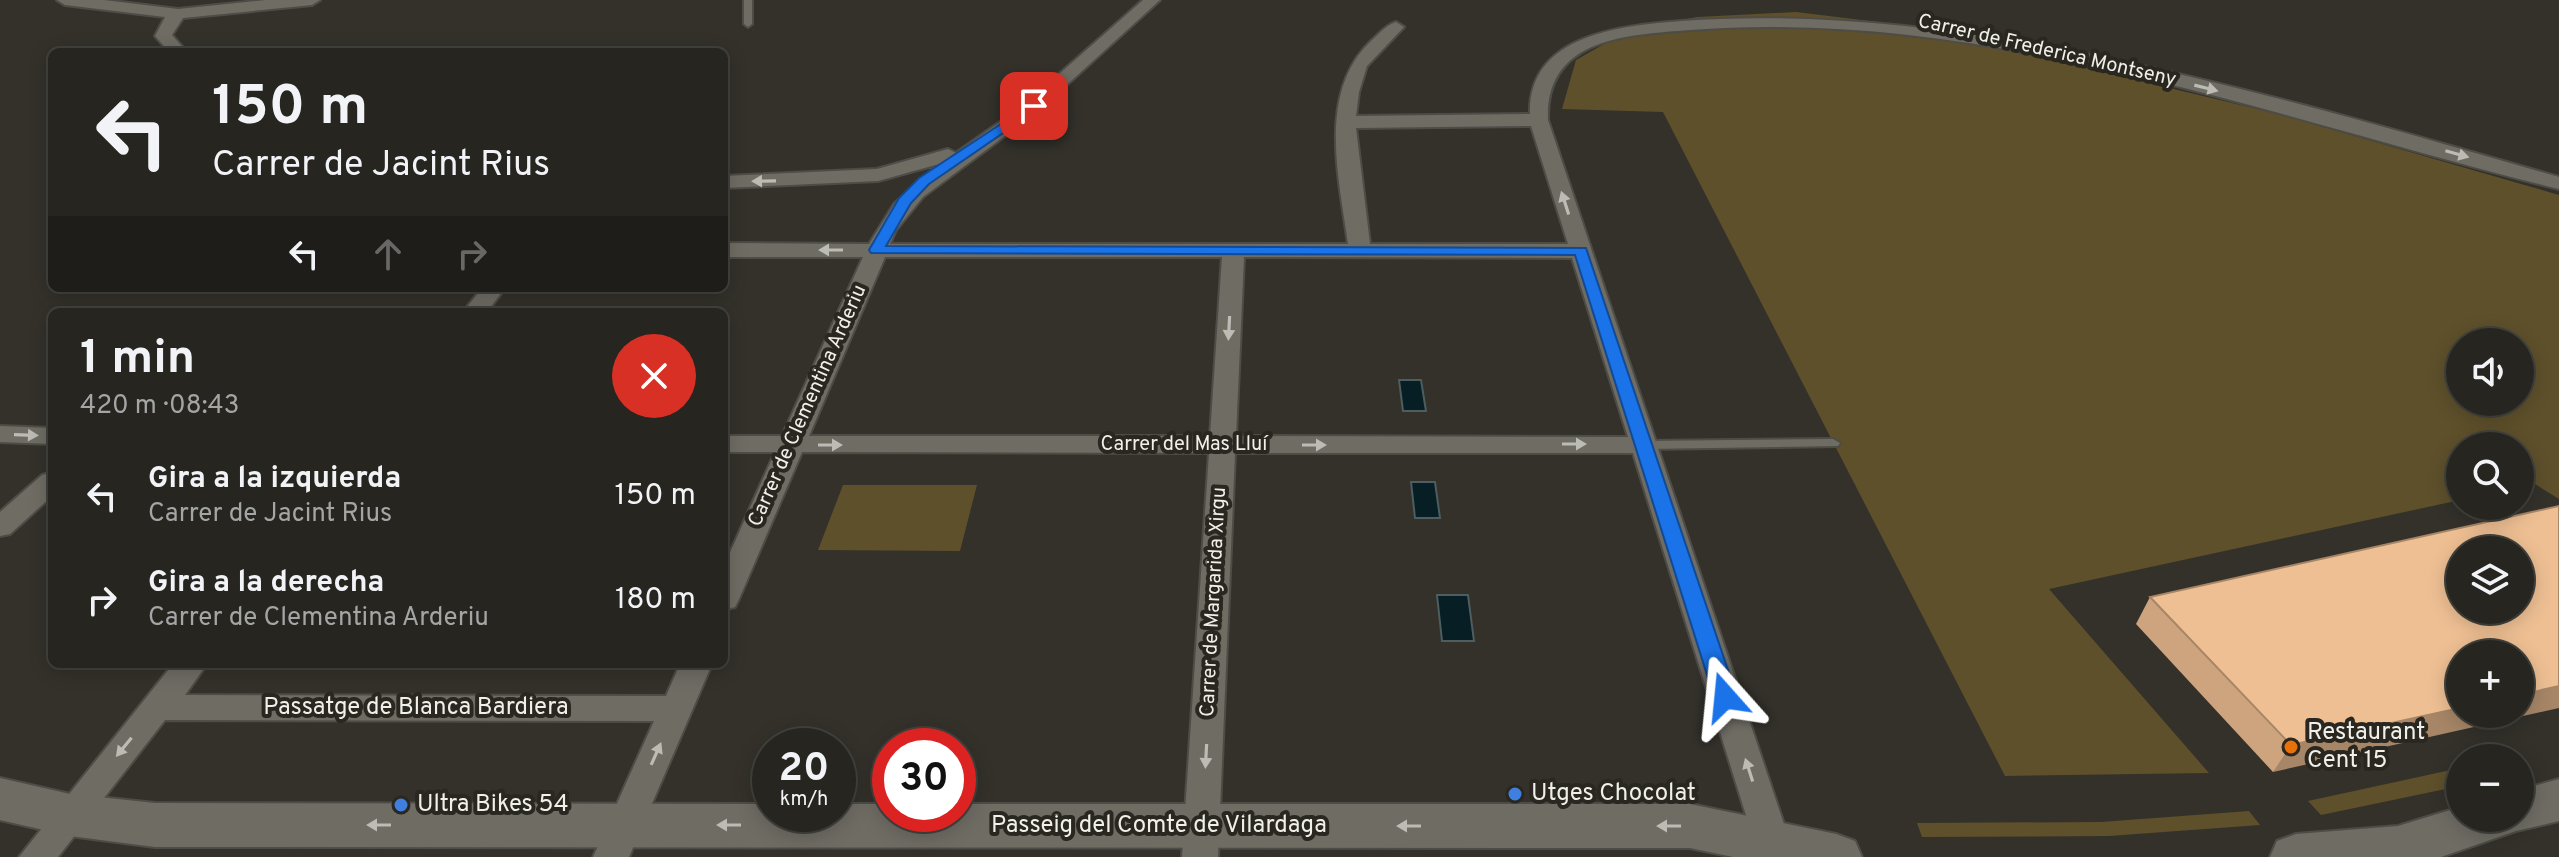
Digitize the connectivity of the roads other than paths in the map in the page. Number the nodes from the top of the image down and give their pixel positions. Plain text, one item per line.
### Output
1 (65, 0) edge
2 (312, 0) edge
3 (748, 0) edge
4 (1152, 0) edge
5 (178, 14) junction
6 (748, 24) dead end
7 (1396, 27) dead end
8 (174, 48) edge
9 (1539, 120) junction
10 (1349, 122) junction
11 (978, 145) junction
12 (728, 182) edge
13 (2559, 183) edge
14 (728, 250) edge
15 (876, 250) junction
16 (1233, 250) junction
17 (1360, 250) junction
18 (1581, 251) junction
19 (491, 292) edge
20 (478, 308) edge
21 (0, 434) edge
22 (48, 436) edge
23 (1833, 443) dead end
24 (728, 444) edge
25 (791, 445) junction
26 (1223, 445) junction
27 (1644, 445) junction
28 (48, 485) edge
29 (0, 527) edge
30 (728, 590) edge
31 (188, 668) edge
32 (694, 668) edge
33 (156, 707) junction
34 (676, 709) junction
35 (0, 799) edge
36 (2559, 800) edge
37 (2534, 807) edge
38 (70, 815) junction
39 (2451, 832) edge
40 (618, 841) edge
41 (1201, 841) edge
42 (1775, 850) edge
43 (37, 857) edge
44 (1836, 857) edge
45 (2296, 857) edge

1 - 5 street
2 - 5 street
3 - 6 lane
4 - 11 street, Carrer de Clementina Arderiu
5 - 8 street
7 - 10 street
9 - 10 street
9 -> 13 street, Carrer de Frederica Montseny
18 -> 9 street, Carrer de Frederica Montseny
10 - 17 street
11 -> 12 street
11 - 15 street, Carrer de Clementina Arderiu
15 -> 14 street
15 - 16 street
15 - 25 street, Carrer de Clementina Arderiu
16 - 17 street
16 -> 26 street, Carrer de Margarida Xirgu
17 - 18 street
18 - 27 street, Carrer de Frederica Montseny
19 - 20 street
21 -> 22 street
23 - 27 lane
24 - 25 street, Carrer del Mas Lluí
25 -> 26 street, Carrer del Mas Lluí
25 - 30 street, Carrer de Clementina Arderiu
26 -> 27 street, Carrer del Mas Lluí
26 -> 41 street, Carrer de Margarida Xirgu
42 -> 27 street, Carrer de Frederica Montseny
28 - 29 street
31 - 33 street
32 - 34 street
33 - 34 street, Passatge de Blanca Bardiera
33 -> 38 street
40 -> 34 street
35 - 38 street, Passeig del Comte de Vilardaga
36 - 37 street
40 -> 38 street, Passeig del Comte de Vilardaga
38 - 43 street
39 - 45 street
41 -> 40 street, Passeig del Comte de Vilardaga
42 -> 41 street, Passeig del Comte de Vilardaga
42 - 44 street, Passeig del Comte de Vilardaga

